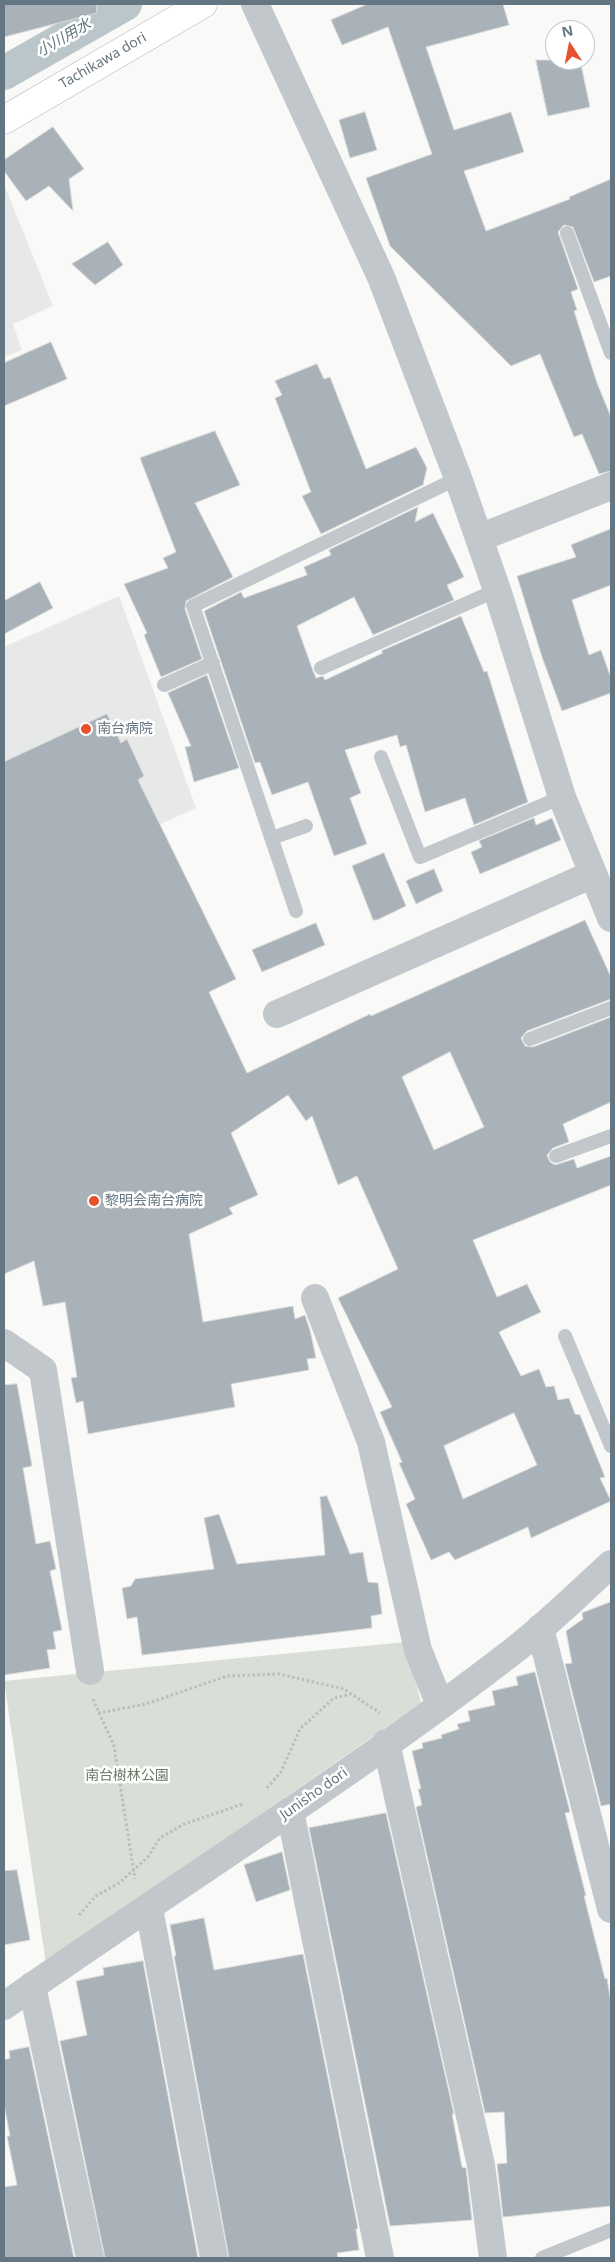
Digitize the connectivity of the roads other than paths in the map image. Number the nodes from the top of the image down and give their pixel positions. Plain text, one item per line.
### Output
1 (203, 4) edge
2 (255, 4) edge
3 (6, 114) edge
4 (566, 233) dead end
5 (611, 353) edge
6 (458, 478) junction
7 (611, 486) edge
8 (479, 538) junction
9 (498, 590) junction
10 (213, 663) junction
11 (321, 668) dead end
12 (164, 685) dead end
13 (381, 757) dead end
14 (562, 797) junction
15 (306, 826) dead end
16 (272, 838) junction
17 (593, 874) junction
18 (296, 910) dead end
19 (611, 918) edge
20 (611, 1008) edge
21 (276, 1014) dead end
22 (530, 1039) dead end
23 (611, 1136) edge
24 (556, 1156) dead end
25 (315, 1298) dead end
26 (565, 1336) dead end
27 (4, 1343) edge
28 (611, 1446) edge
29 (611, 1564) edge
30 (540, 1628) junction
31 (90, 1671) road end
32 (440, 1705) junction
33 (394, 1738) junction
34 (290, 1811) junction
35 (149, 1908) junction
36 (611, 1909) edge
37 (32, 1986) junction
38 (4, 2006) edge
39 (611, 2230) edge
40 (90, 2258) edge
41 (214, 2258) edge
42 (380, 2258) edge
43 (493, 2258) edge
44 (542, 2258) edge

1 - 3 main road, Tachikawa dori
2 - 6 street
4 - 5 lane
6 - 8 street
6 - 10 lane
7 - 8 street
8 - 9 street
9 - 11 lane
9 - 14 street
10 - 12 lane
10 - 16 lane
13 - 14 lane
14 - 17 street
15 - 16 lane
16 - 18 lane
17 - 19 street
17 - 21 street
20 - 22 lane
23 - 24 lane
25 - 32 street
26 - 28 lane
27 - 31 street
29 - 30 street, Junisho dori
30 - 32 street, Junisho dori
30 - 36 street
32 - 33 street, Junisho dori
33 - 34 street, Junisho dori
33 - 43 street
34 - 35 street, Junisho dori
34 - 42 street
35 - 37 street, Junisho dori
35 - 41 street
37 - 38 street, Junisho dori
37 - 40 street
39 - 44 lane

